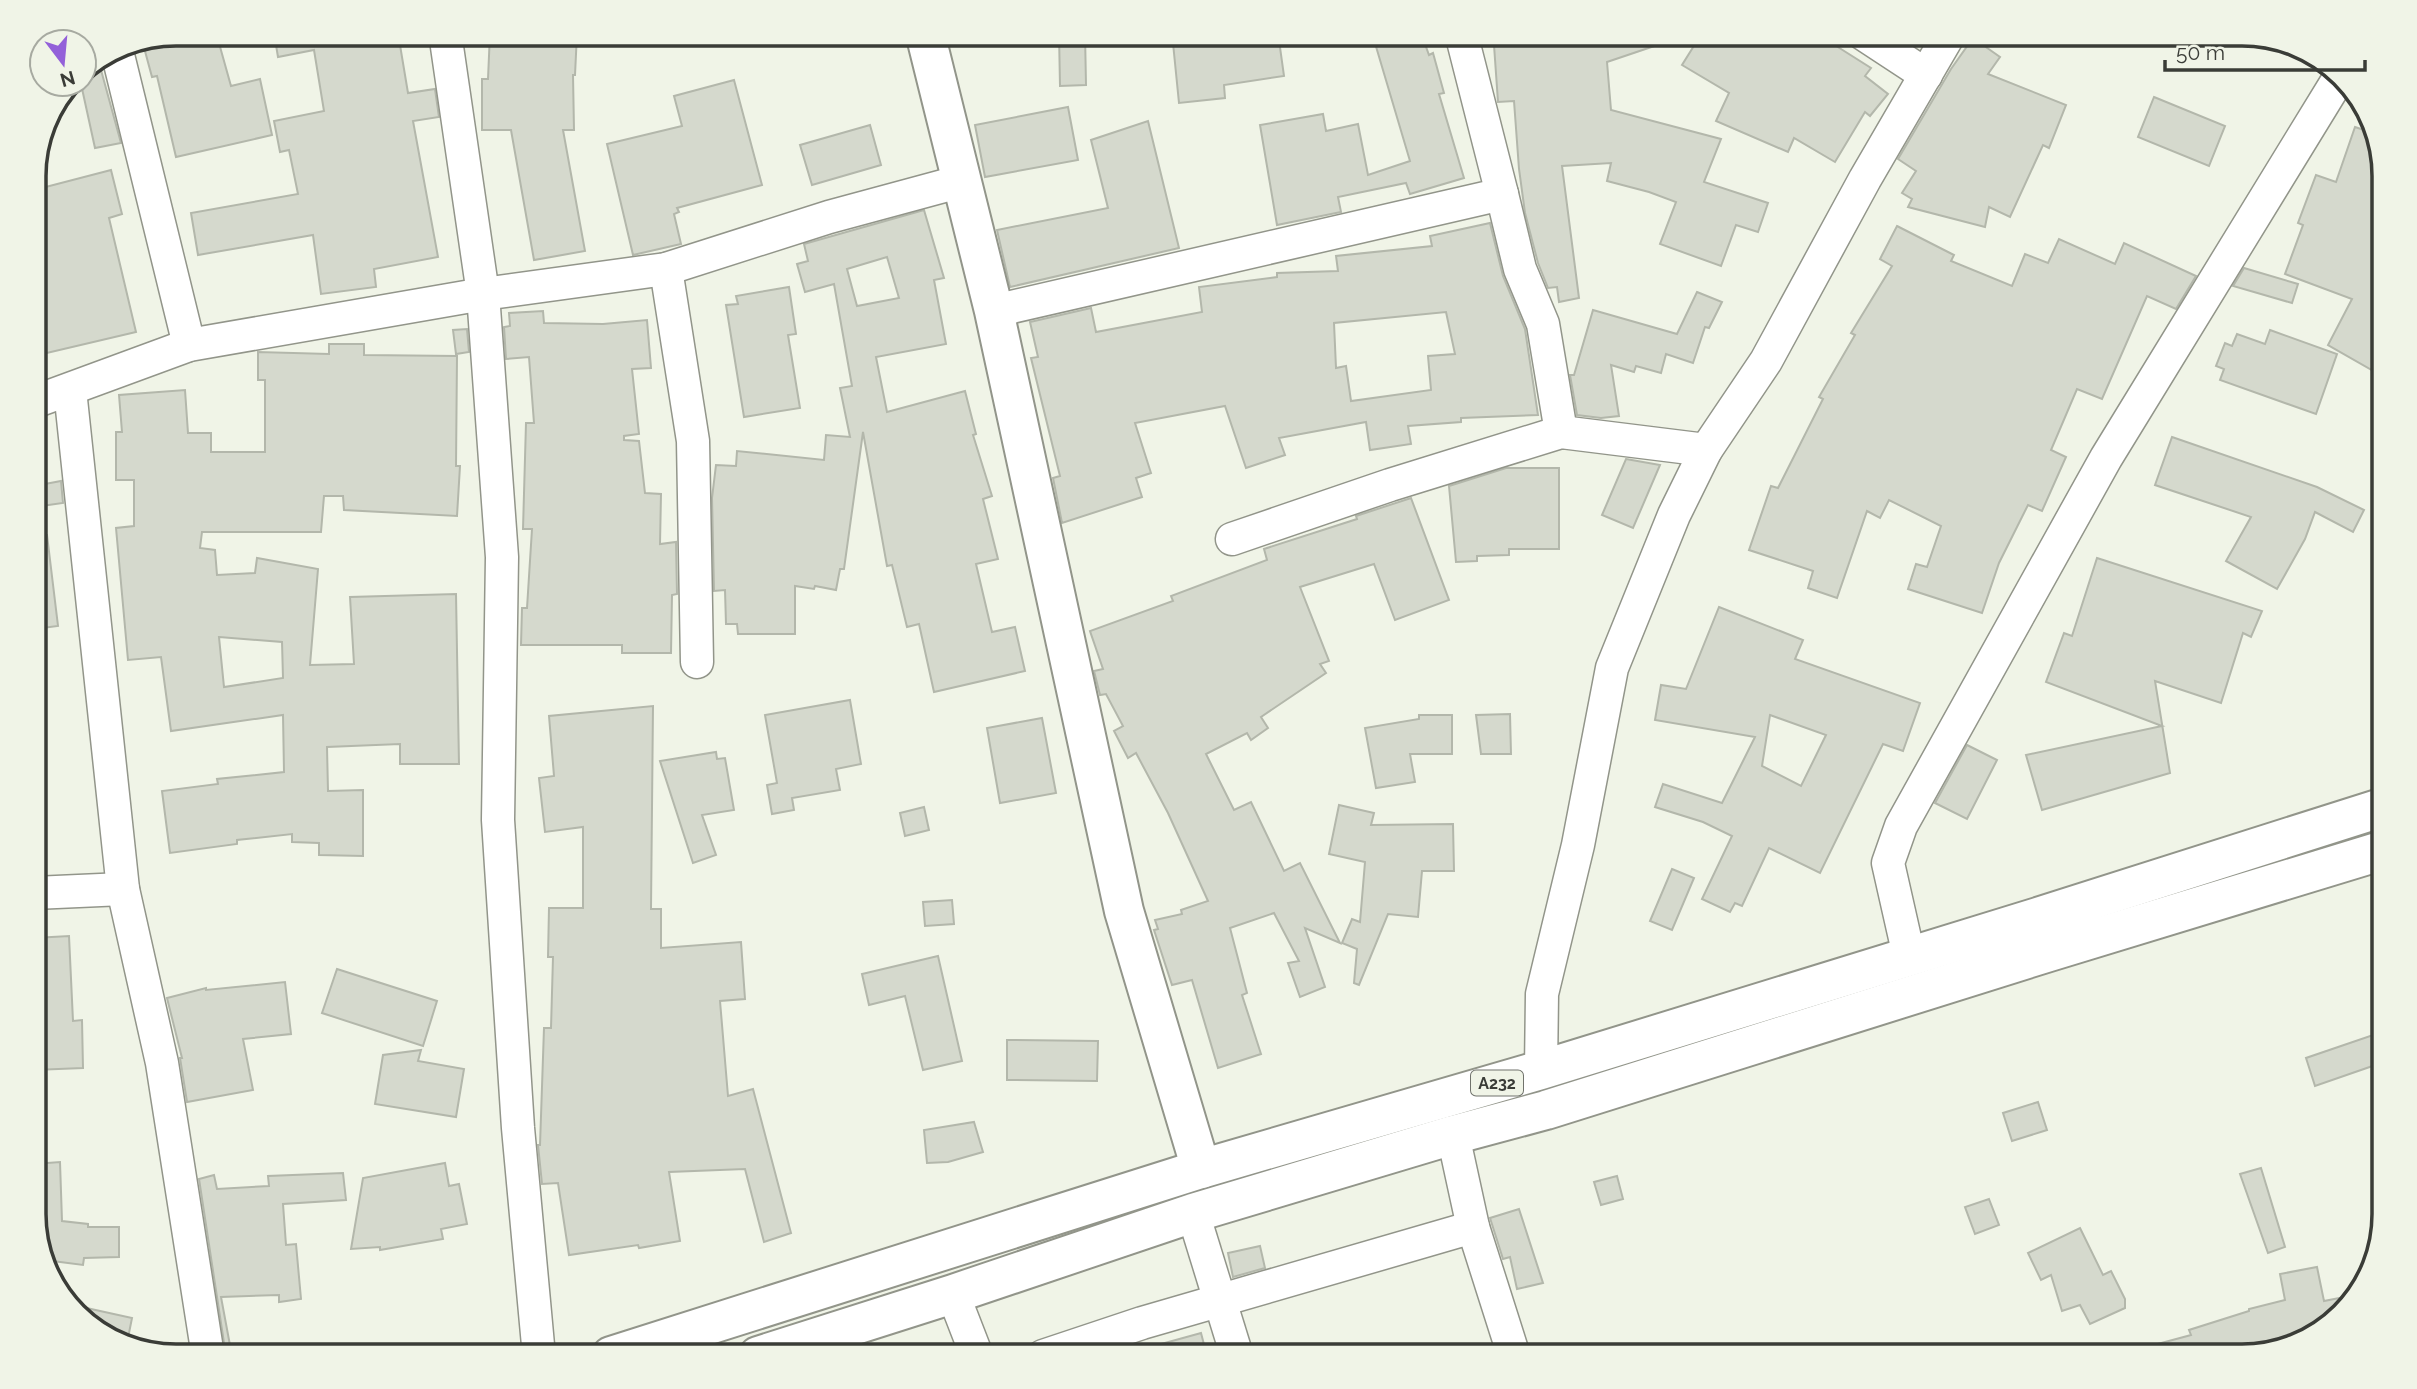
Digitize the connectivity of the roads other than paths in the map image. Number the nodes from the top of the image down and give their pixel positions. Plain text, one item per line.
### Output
1 (447, 46) edge
2 (928, 46) edge
3 (1464, 46) edge
4 (1882, 46) edge
5 (1943, 46) edge
6 (119, 59) edge
7 (1926, 75) junction
8 (2334, 85) edge
9 (962, 181) junction
10 (1502, 194) junction
11 (666, 269) junction
12 (483, 294) junction
13 (994, 311) junction
14 (189, 345) junction
15 (70, 390) junction
16 (46, 398) edge
17 (1561, 432) junction
18 (1706, 450) junction
19 (1233, 540) dead end
20 (697, 662) dead end
21 (2372, 812) edge
22 (2372, 853) edge
23 (123, 889) junction
24 (46, 892) edge
25 (2043, 934) junction
26 (1909, 956) junction
27 (1541, 1070) junction
28 (1453, 1135) junction
29 (1201, 1169) junction
30 (1193, 1213) junction
31 (1473, 1227) junction
32 (953, 1294) junction
33 (1221, 1301) junction
34 (206, 1344) edge
35 (538, 1344) edge
36 (649, 1344) edge
37 (796, 1344) edge
38 (972, 1344) edge
39 (1079, 1344) edge
40 (1234, 1344) edge
41 (1510, 1344) edge

1 - 12 street
2 - 9 main road
3 - 10 street
4 - 7 street
5 - 7 street
6 - 14 street
7 - 18 street
8 - 26 street
9 - 11 street
9 - 13 main road
10 - 13 street
10 - 17 street
11 - 12 street
11 - 20 street
12 - 14 street
12 - 35 street
13 - 29 main road
14 - 15 street
15 - 16 street
15 - 23 street
17 - 18 street
17 - 19 street
18 - 27 street
21 - 25 main road, A232
22 - 25 main road, A232
23 - 24 street
23 - 34 street
25 - 26 main road, A232
25 - 28 main road, A232
26 - 27 main road, A232
27 - 29 main road, A232
28 - 30 main road, A232
28 - 31 street
29 - 36 main road, A232
30 - 32 main road, A232
30 - 33 street
31 - 33 street
31 - 41 street
32 - 37 main road, A232
32 - 38 street
33 - 39 street
33 - 40 street

